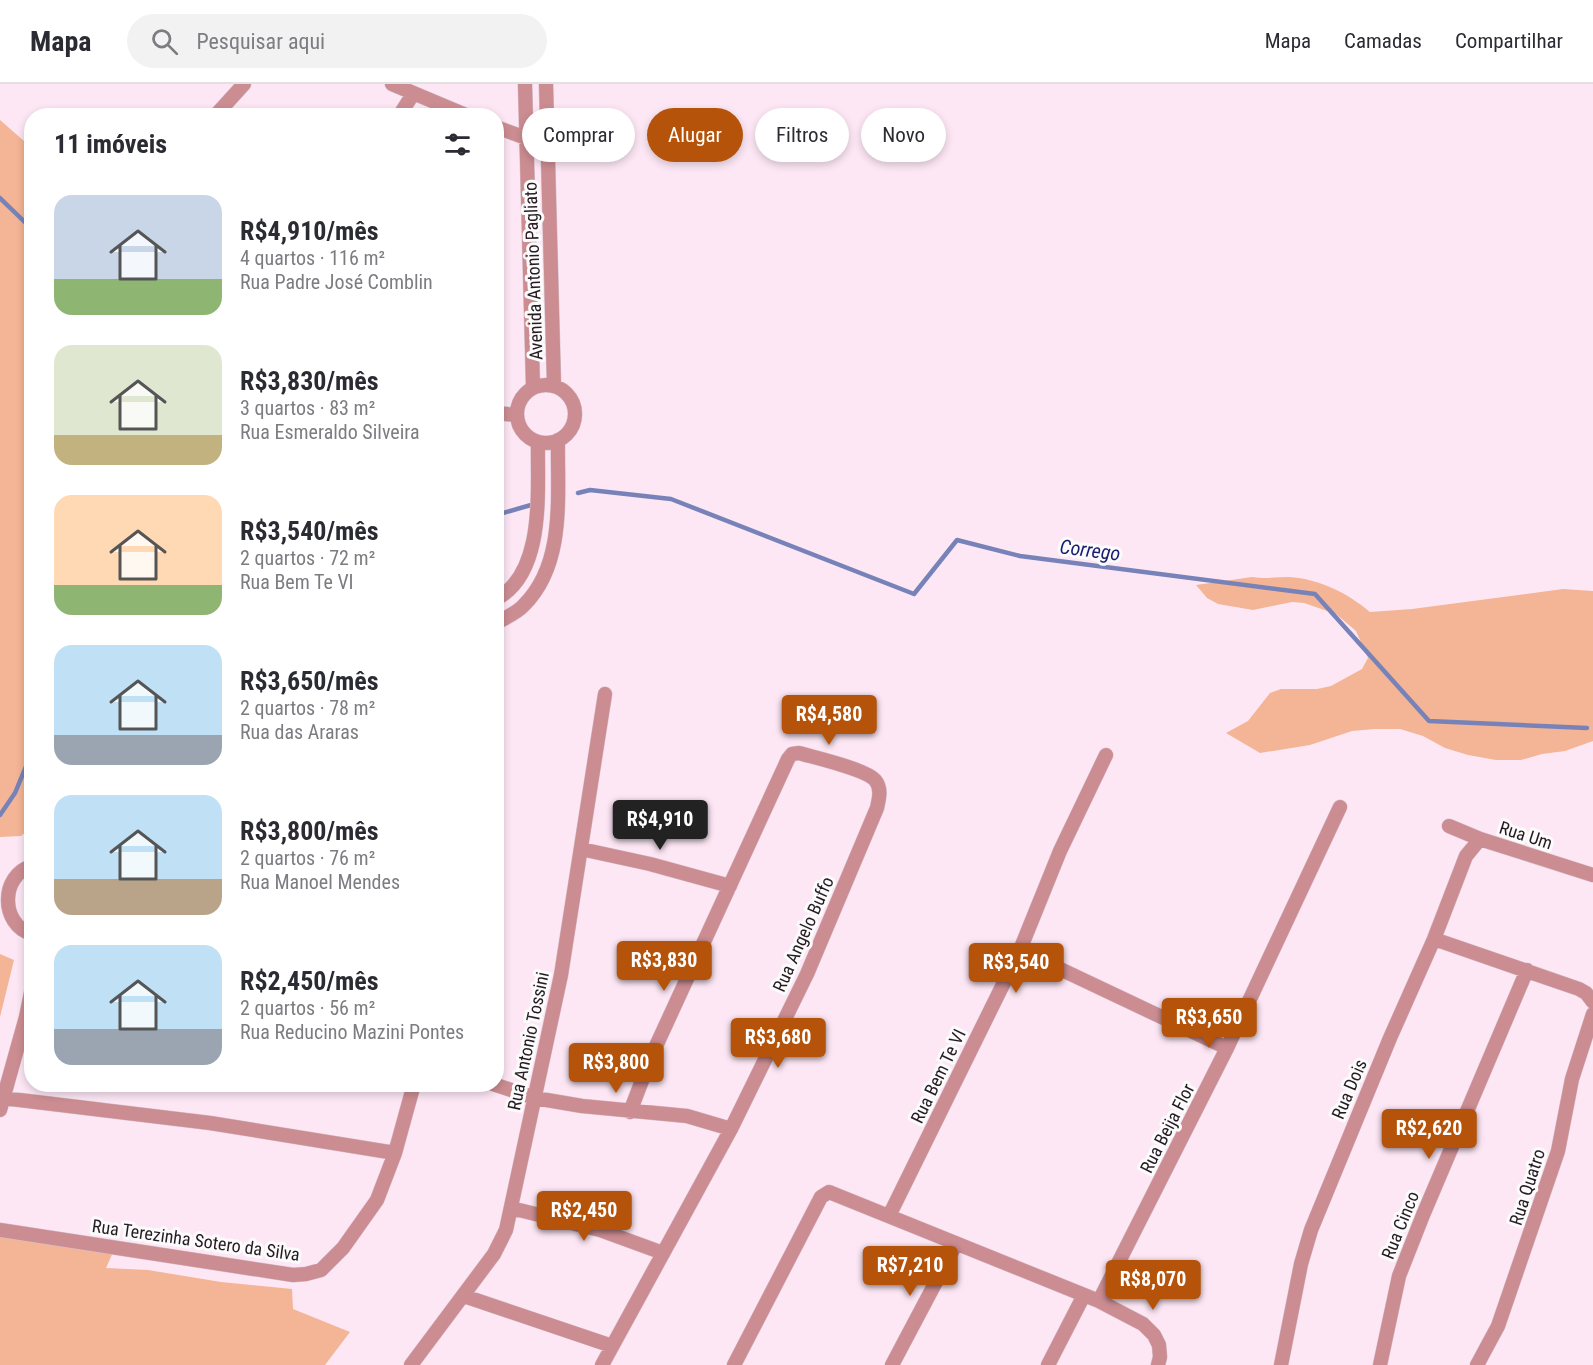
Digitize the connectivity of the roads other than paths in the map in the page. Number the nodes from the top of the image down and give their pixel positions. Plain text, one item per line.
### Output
1 (244, 84) edge
2 (392, 84) edge
3 (525, 84) edge
4 (546, 84) edge
5 (413, 94) junction
6 (222, 108) edge
7 (404, 108) edge
8 (448, 108) edge
9 (525, 108) edge
10 (504, 130) edge
11 (522, 137) edge
12 (527, 162) edge
13 (554, 385) junction
14 (534, 387) junction
15 (504, 414) edge
16 (516, 415) junction
17 (558, 440) junction
18 (538, 442) junction
19 (504, 596) edge
20 (504, 618) edge
21 (604, 694) dead end
22 (1106, 755) dead end
23 (1340, 807) dead end
24 (1449, 826) dead end
25 (1480, 839) junction
26 (581, 849) junction
27 (20, 869) edge
28 (1593, 875) edge
29 (730, 886) junction
30 (0, 927) edge
31 (24, 931) edge
32 (24, 932) edge
33 (1434, 939) junction
34 (1020, 950) junction
35 (1527, 970) junction
36 (1593, 1002) edge
37 (1593, 1014) edge
38 (24, 1024) edge
39 (1227, 1048) junction
40 (504, 1088) edge
41 (412, 1092) edge
42 (535, 1098) junction
43 (2, 1104) edge
44 (630, 1112) junction
45 (731, 1129) junction
46 (395, 1153) junction
47 (512, 1208) junction
48 (889, 1216) junction
49 (0, 1230) edge
50 (956, 1244) junction
51 (663, 1253) junction
52 (1084, 1295) junction
53 (464, 1296) junction
54 (1099, 1301) junction
55 (612, 1346) junction
56 (1159, 1361) edge
57 (411, 1365) edge
58 (602, 1365) edge
59 (734, 1365) edge
60 (892, 1365) edge
61 (1048, 1365) edge
62 (1281, 1365) edge
63 (1380, 1365) edge
64 (1477, 1365) edge

1 - 6 street
2 - 5 street
3 - 9 street, Avenida Antonio Pagliato
4 - 13 street, Avenida Antonio Pagliato
5 - 7 street
5 - 8 street
10 - 11 street
12 - 14 street, Avenida Antonio Pagliato
13 - 14 street
13 - 17 street
14 - 16 street
15 - 16 street
16 - 18 street
17 - 18 street
17 - 20 street
18 - 19 street
21 - 26 street, Rua Antonio Tossini
22 - 34 street, Rua Bem Te VI
23 - 39 street, Rua Beija Flor
24 - 25 street, Rua Um
25 - 28 street, Rua Um
25 - 33 street, Rua Dois
26 - 29 street
26 - 42 street, Rua Antonio Tossini
27 - 31 street
29 - 44 street
29 - 45 street, Rua Angelo Buffo
30 - 32 street
33 - 35 street
33 - 62 street, Rua Dois
34 - 39 street
34 - 48 street, Rua Bem Te VI
35 - 36 street
35 - 63 street, Rua Cinco
37 - 64 street, Rua Quatro
38 - 43 street
39 - 54 street, Rua Beija Flor
40 - 42 street
41 - 46 street, Rua Terezinha Sotero da Silva
42 - 44 street
42 - 47 street, Rua Antonio Tossini
43 - 46 street
44 - 45 street
45 - 51 street, Rua Angelo Buffo
46 - 49 street, Rua Terezinha Sotero da Silva
47 - 51 street
47 - 53 street, Rua Antonio Tossini
48 - 50 street
48 - 59 street
50 - 52 street
50 - 60 street
51 - 55 street, Rua Angelo Buffo
52 - 54 street
52 - 61 street
53 - 55 street
53 - 57 street, Rua Antonio Tossini
54 - 56 street
55 - 58 street, Rua Angelo Buffo

